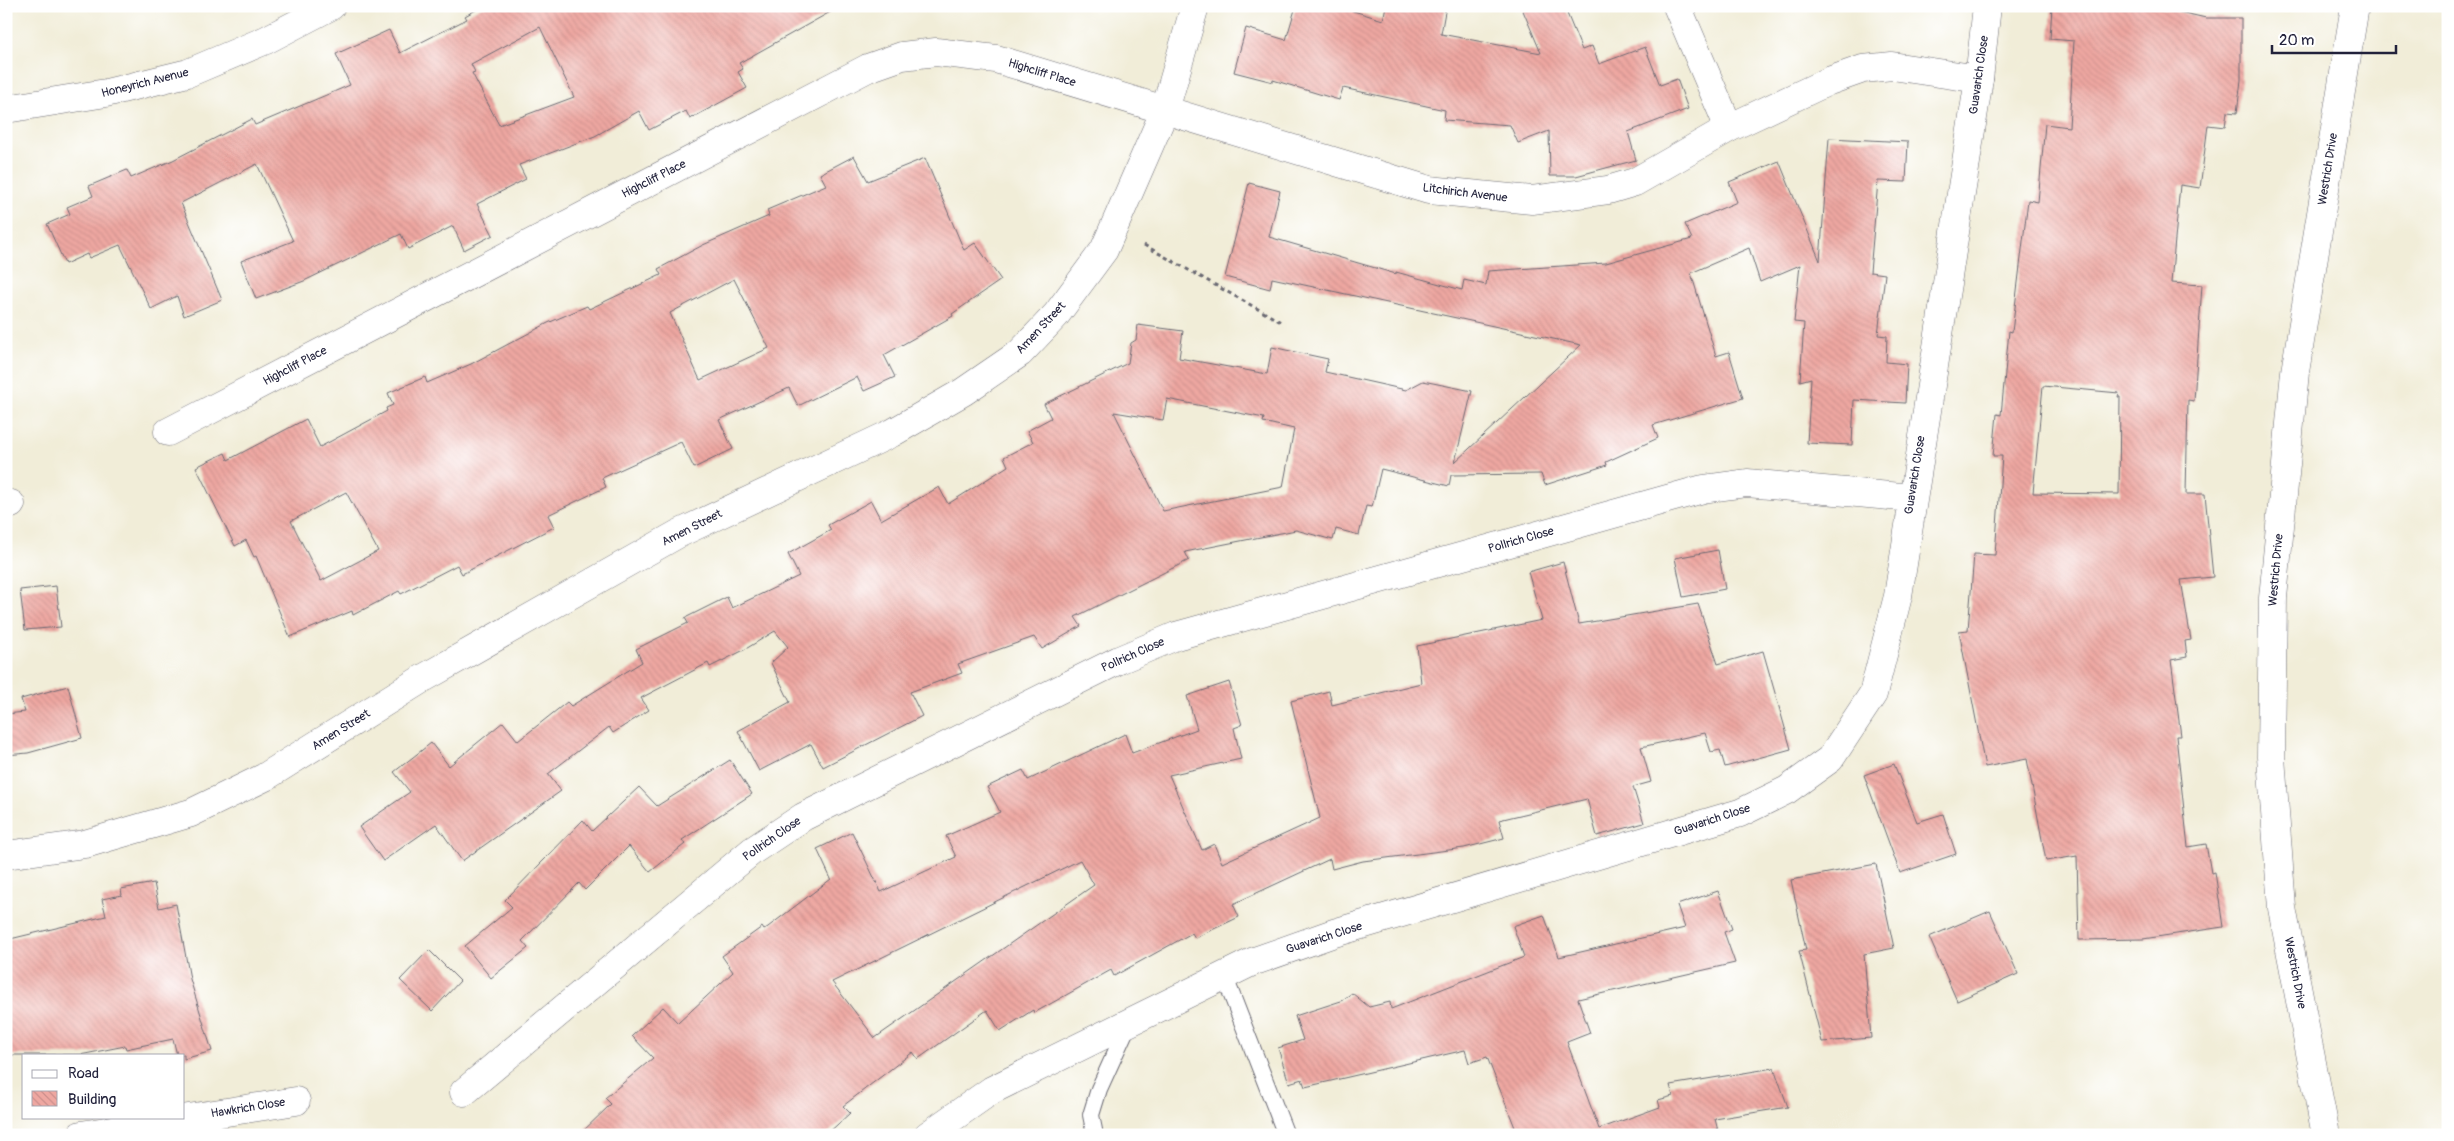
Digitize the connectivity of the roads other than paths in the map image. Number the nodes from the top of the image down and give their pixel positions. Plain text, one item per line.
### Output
1 (331, 6) edge
2 (1195, 6) edge
3 (1677, 6) edge
4 (1987, 6) edge
5 (2355, 6) edge
6 (1979, 79) junction
7 (6, 109) edge
8 (1165, 110) junction
9 (1729, 128) junction
10 (168, 432) dead end
11 (1912, 498) junction
12 (6, 855) edge
13 (1224, 975) junction
14 (1129, 1023) junction
15 (464, 1092) dead end
16 (296, 1101) dead end
17 (81, 1135) edge
18 (928, 1135) edge
19 (1095, 1135) edge
20 (1286, 1135) edge
21 (2326, 1135) edge

1 - 7 street, Honeyrich Avenue
2 - 8 street, Amen Street
3 - 9 street
4 - 6 street, Guavarich Close
5 - 21 street, Westrich Drive
6 - 9 street, Litchirich Avenue
6 - 11 street, Guavarich Close
8 - 9 street, Litchirich Avenue
8 - 10 street, Highcliff Place
8 - 12 street, Amen Street
11 - 13 street, Guavarich Close
11 - 15 street, Pollrich Close
13 - 14 street, Guavarich Close
13 - 20 lane
14 - 18 street, Guavarich Close
14 - 19 lane
16 - 17 street, Hawkrich Close

